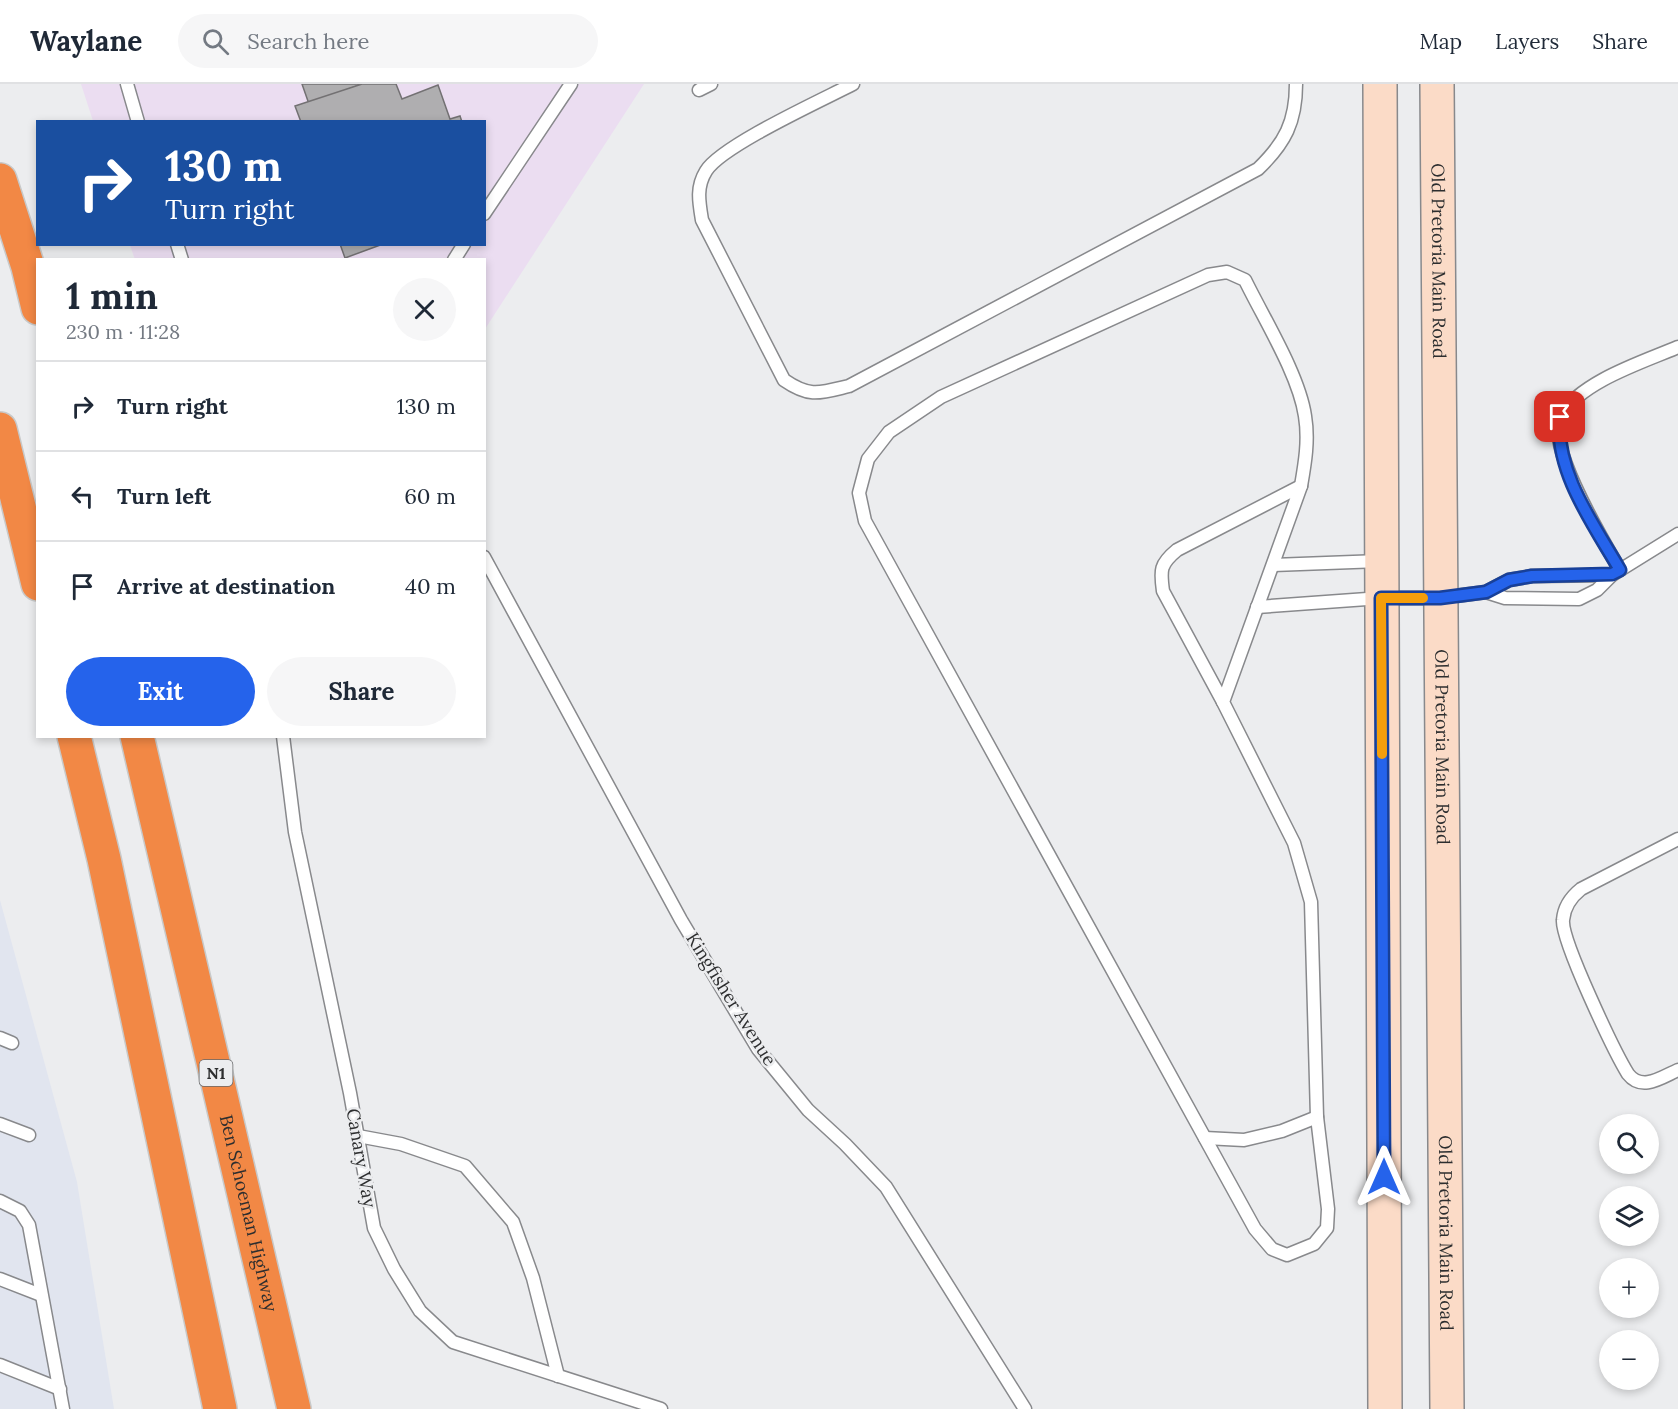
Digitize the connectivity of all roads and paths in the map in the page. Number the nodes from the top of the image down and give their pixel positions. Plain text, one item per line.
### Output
1 (127, 84) edge
2 (571, 84) edge
3 (711, 84) edge
4 (853, 84) edge
5 (1296, 84) edge
6 (1380, 84) edge
7 (1437, 84) edge
8 (699, 90) dead end
9 (137, 120) edge
10 (0, 180) edge
11 (486, 211) edge
12 (36, 300) edge
13 (1678, 347) edge
14 (0, 429) edge
15 (1301, 486) junction
16 (1678, 534) edge
17 (486, 561) edge
18 (1381, 561) junction
19 (1273, 565) junction
20 (1616, 572) junction
21 (36, 576) edge
22 (1486, 592) junction
23 (1381, 598) junction
24 (1440, 598) junction
25 (1257, 607) junction
26 (1223, 702) junction
27 (74, 738) edge
28 (137, 738) edge
29 (283, 738) edge
30 (1678, 839) edge
31 (1678, 1070) edge
32 (1317, 1117) junction
33 (0, 1124) edge
34 (29, 1135) dead end
35 (357, 1136) junction
36 (1205, 1138) junction
37 (0, 1201) edge
38 (0, 1279) edge
39 (42, 1295) junction
40 (0, 1365) edge
41 (558, 1376) junction
42 (60, 1389) junction
43 (63, 1409) edge
44 (220, 1409) edge
45 (294, 1409) edge
46 (661, 1409) edge
47 (1025, 1409) edge
48 (1385, 1409) edge
49 (1447, 1409) edge

1 - 9 lane
2 - 11 lane
3 - 8 lane
4 - 5 lane
6 - 18 main road
7 - 24 main road, Old Pretoria Main Road
10 - 12 highway
13 - 20 lane
14 - 21 highway
15 - 19 lane
15 - 26 lane
15 - 36 lane
16 - 20 lane
17 - 47 lane, Kingfisher Avenue
18 - 19 lane
18 - 23 main road
19 - 25 lane
20 - 22 lane
20 - 22 lane
22 - 24 lane
23 - 24 lane
23 - 25 lane
23 - 48 main road
24 - 49 main road, Old Pretoria Main Road
25 - 26 lane
26 - 32 lane
27 - 44 highway
28 - 45 highway, Ben Schoeman Highway / N1
29 - 35 lane, Canary Way
30 - 31 lane
32 - 36 lane
32 - 36 lane
33 - 34 lane
35 - 41 lane, Canary Way
35 - 41 lane
37 - 39 lane
38 - 39 lane
39 - 42 lane
40 - 42 lane
41 - 46 lane, Canary Way
42 - 43 lane

